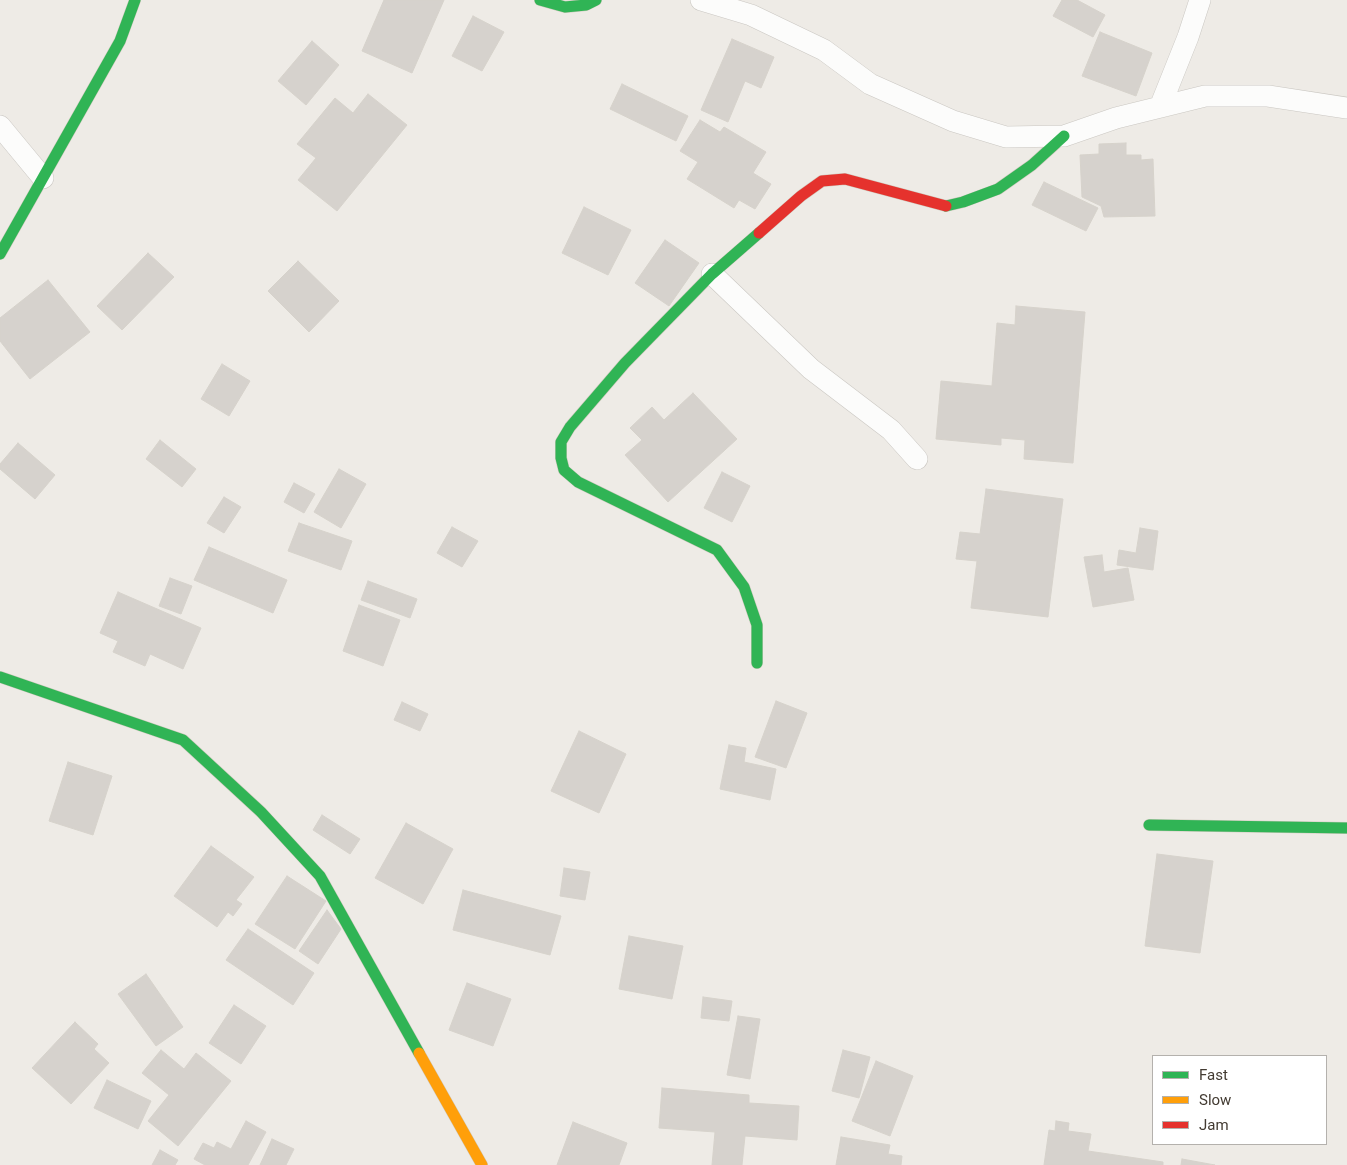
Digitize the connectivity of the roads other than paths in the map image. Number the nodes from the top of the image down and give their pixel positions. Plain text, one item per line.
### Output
1 (135, 0) edge
2 (540, 0) edge
3 (596, 0) edge
4 (700, 0) edge
5 (1200, 0) edge
6 (754, 7) edge
7 (1160, 107) junction
8 (1347, 108) edge
9 (0, 126) edge
10 (1064, 136) junction
11 (43, 178) junction
12 (0, 254) edge
13 (712, 274) junction
14 (917, 459) dead end
15 (757, 663) dead end
16 (0, 677) edge
17 (1149, 825) dead end
18 (1347, 828) edge
19 (482, 1165) edge

1 - 11 street
2 - 3 street
4 - 6 street
5 - 7 street
6 - 10 street
7 - 8 street
7 - 10 street
9 - 11 street
10 - 13 street
11 - 12 street
13 - 14 street
13 - 15 street
16 - 19 street
17 - 18 street

